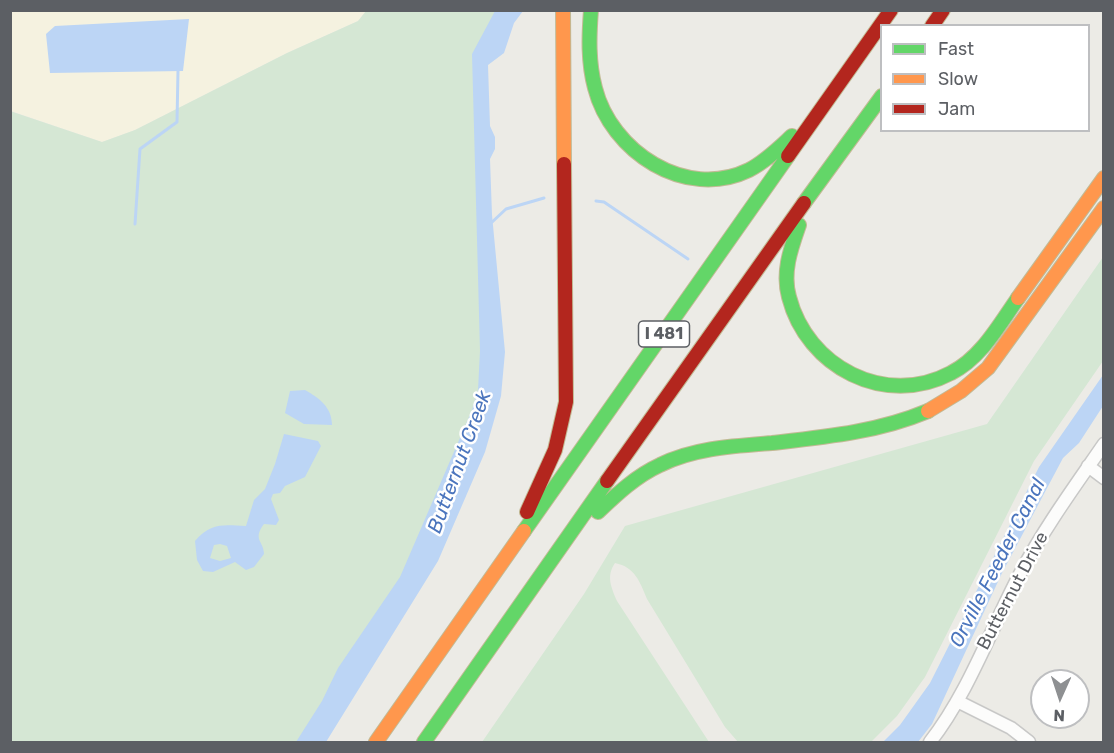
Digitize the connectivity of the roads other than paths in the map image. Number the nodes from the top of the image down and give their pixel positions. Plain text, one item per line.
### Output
1 (563, 10) edge
2 (591, 10) edge
3 (891, 10) edge
4 (943, 10) edge
5 (881, 24) edge
6 (933, 24) edge
7 (880, 26) edge
8 (880, 99) edge
9 (824, 105) junction
10 (829, 168) junction
11 (1104, 178) edge
12 (1104, 208) edge
13 (1104, 444) edge
14 (1088, 466) junction
15 (1104, 477) edge
16 (567, 542) junction
17 (503, 562) junction
18 (957, 701) junction
19 (376, 742) edge
20 (424, 742) edge
21 (930, 742) edge
22 (1029, 742) edge

1 - 17 highway
2 - 9 highway
3 - 5 highway, I 481
4 - 6 highway
7 - 9 highway, I 481
8 - 10 highway, I 481
9 - 17 highway, I 481
10 - 11 highway
10 - 16 highway, I 481
12 - 16 highway
13 - 14 street, Butternut Drive
14 - 15 street
14 - 18 street, Butternut Drive
16 - 20 highway, I 481
17 - 19 highway, I 481
18 - 21 street, Butternut Drive
18 - 22 street

